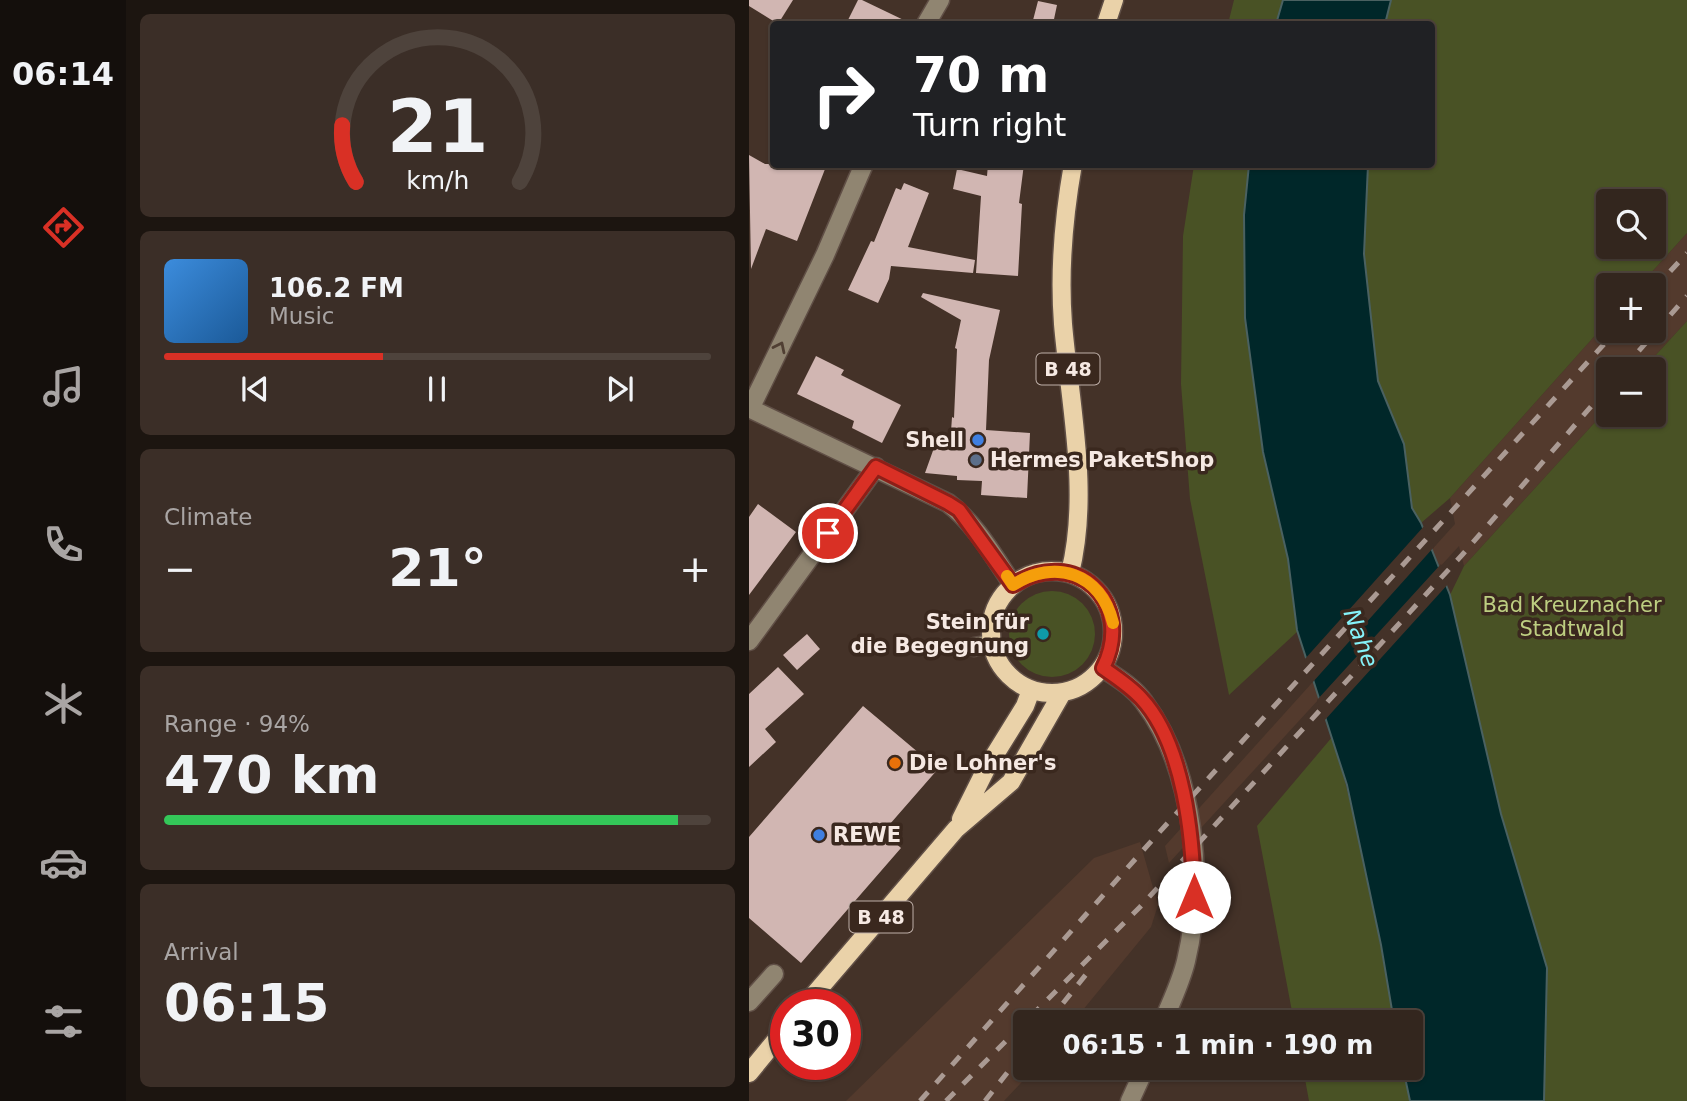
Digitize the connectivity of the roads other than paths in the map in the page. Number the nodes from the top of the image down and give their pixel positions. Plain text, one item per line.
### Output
1 (940, 0) edge
2 (1114, 0) edge
3 (928, 21) edge
4 (1107, 21) edge
5 (863, 168) edge
6 (1072, 168) edge
7 (749, 408) edge
8 (876, 467) junction
9 (1070, 573) junction
10 (1013, 585) junction
11 (749, 641) edge
12 (1103, 668) junction
13 (1031, 690) junction
14 (1062, 693) junction
15 (956, 829) junction
16 (774, 974) dead end
17 (819, 989) edge
18 (749, 1002) edge
19 (1168, 1010) edge
20 (770, 1047) edge
21 (749, 1073) edge
22 (1140, 1080) edge
23 (1130, 1101) edge

1 - 3 street
2 - 4 main road
7 -> 5 street
6 - 9 main road, B 48
7 - 8 street
8 - 10 street
8 - 11 street
9 - 10 main road
9 - 12 main road
10 - 13 main road
12 - 14 main road
12 - 19 street
13 - 14 main road
13 - 15 main road, B 48
14 - 15 main road, B 48
15 - 17 main road, B 48
16 - 18 street
20 - 21 main road
22 - 23 street

